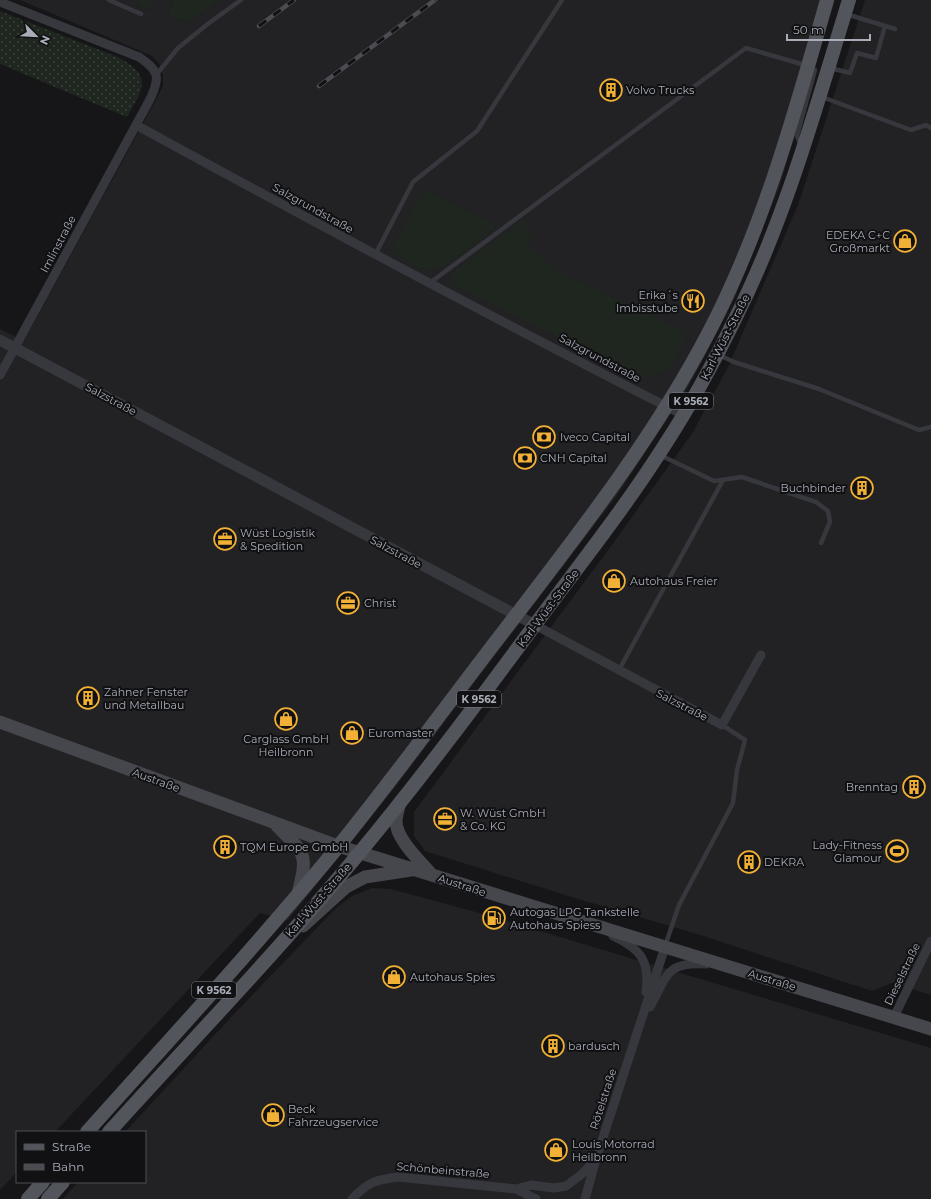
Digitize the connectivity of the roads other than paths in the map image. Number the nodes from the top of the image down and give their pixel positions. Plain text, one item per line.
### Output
1 (109, 0) edge
2 (240, 0) edge
3 (562, 0) edge
4 (827, 0) edge
5 (0, 2) edge
6 (847, 7) edge
7 (141, 14) dead end
8 (885, 26) junction
9 (895, 29) dead end
10 (808, 66) junction
11 (828, 67) junction
12 (156, 75) junction
13 (819, 96) junction
14 (136, 125) junction
15 (931, 128) edge
16 (804, 143) junction
17 (375, 255) junction
18 (431, 282) junction
19 (0, 340) edge
20 (15, 348) junction
21 (717, 354) junction
22 (0, 375) edge
23 (666, 406) junction
24 (683, 415) junction
25 (931, 427) edge
26 (659, 454) junction
27 (723, 480) junction
28 (821, 542) dead end
29 (516, 615) junction
30 (534, 626) junction
31 (761, 655) dead end
32 (618, 671) junction
33 (0, 722) edge
34 (722, 725) junction
35 (400, 802) junction
36 (274, 823) junction
37 (338, 846) junction
38 (360, 853) junction
39 (416, 869) junction
40 (432, 875) junction
41 (298, 894) junction
42 (588, 924) junction
43 (931, 941) edge
44 (665, 947) junction
45 (262, 964) junction
46 (724, 965) junction
47 (894, 1018) junction
48 (641, 1020) junction
49 (931, 1029) edge
50 (88, 1131) edge
51 (110, 1131) edge
52 (596, 1159) junction
53 (42, 1183) edge
54 (62, 1183) edge
55 (516, 1189) junction
56 (28, 1199) edge
57 (48, 1199) edge
58 (352, 1199) edge
59 (536, 1199) edge
60 (585, 1199) edge

1 - 7 lane
2 - 12 lane
3 - 17 lane
4 - 10 main road, Karl-Wüst-Straße / K 9562
5 - 12 street
6 - 8 lane
6 - 11 main road, Karl-Wüst-Straße / K 9562
8 - 9 lane
8 - 11 lane
10 - 16 lane
10 - 18 lane
10 - 23 main road, Karl-Wüst-Straße / K 9562
11 - 13 main road, Karl-Wüst-Straße / K 9562
12 - 14 street
13 - 15 lane
13 - 16 main road, Karl-Wüst-Straße / K 9562
14 - 17 street, Salzgrundstraße
14 - 20 street, Imlinstraße
16 - 21 main road, Karl-Wüst-Straße / K 9562
17 - 18 street, Salzgrundstraße
18 - 23 street, Salzgrundstraße
19 - 20 street, Salzstraße
20 - 22 street, Imlinstraße
20 - 29 street, Salzstraße
21 - 24 main road, Karl-Wüst-Straße / K 9562
21 - 25 lane
23 - 24 street, Salzgrundstraße
23 - 29 main road, Karl-Wüst-Straße / K 9562
24 - 26 main road, Karl-Wüst-Straße / K 9562
26 - 27 lane
26 - 30 main road, Karl-Wüst-Straße / K 9562
27 - 28 lane
27 - 32 lane
29 - 30 street, Salzstraße
29 - 37 main road, Karl-Wüst-Straße / K 9562
30 - 32 street, Salzstraße
30 - 35 main road, Karl-Wüst-Straße / K 9562
31 - 34 street
32 - 34 street, Salzstraße
33 - 36 main road, Austraße
34 - 44 lane
35 - 38 main road, Karl-Wüst-Straße / K 9562
35 - 40 main road
36 - 37 main road, Austraße
36 - 41 main road
37 - 38 main road, Austraße
37 - 41 main road, Karl-Wüst-Straße / K 9562
38 - 39 main road, Austraße
38 - 45 main road, Karl-Wüst-Straße / K 9562
39 - 40 main road, Austraße
39 - 45 main road
40 - 42 main road, Austraße
41 - 50 main road, Karl-Wüst-Straße / K 9562
42 - 44 main road, Austraße
42 - 48 street, Rötelstraße
43 - 47 street, Dieselstraße
44 - 46 main road, Austraße
44 - 48 street, Rötelstraße
45 - 51 main road, Karl-Wüst-Straße / K 9562
46 - 47 main road, Austraße
46 - 48 street, Rötelstraße
47 - 49 main road, Austraße
48 - 52 street, Rötelstraße
52 - 55 street, Rötelstraße
52 - 60 street, Rötelstraße
53 - 56 main road
54 - 57 main road
55 - 58 street, Schönbeinstraße
55 - 59 street, Schönbeinstraße

